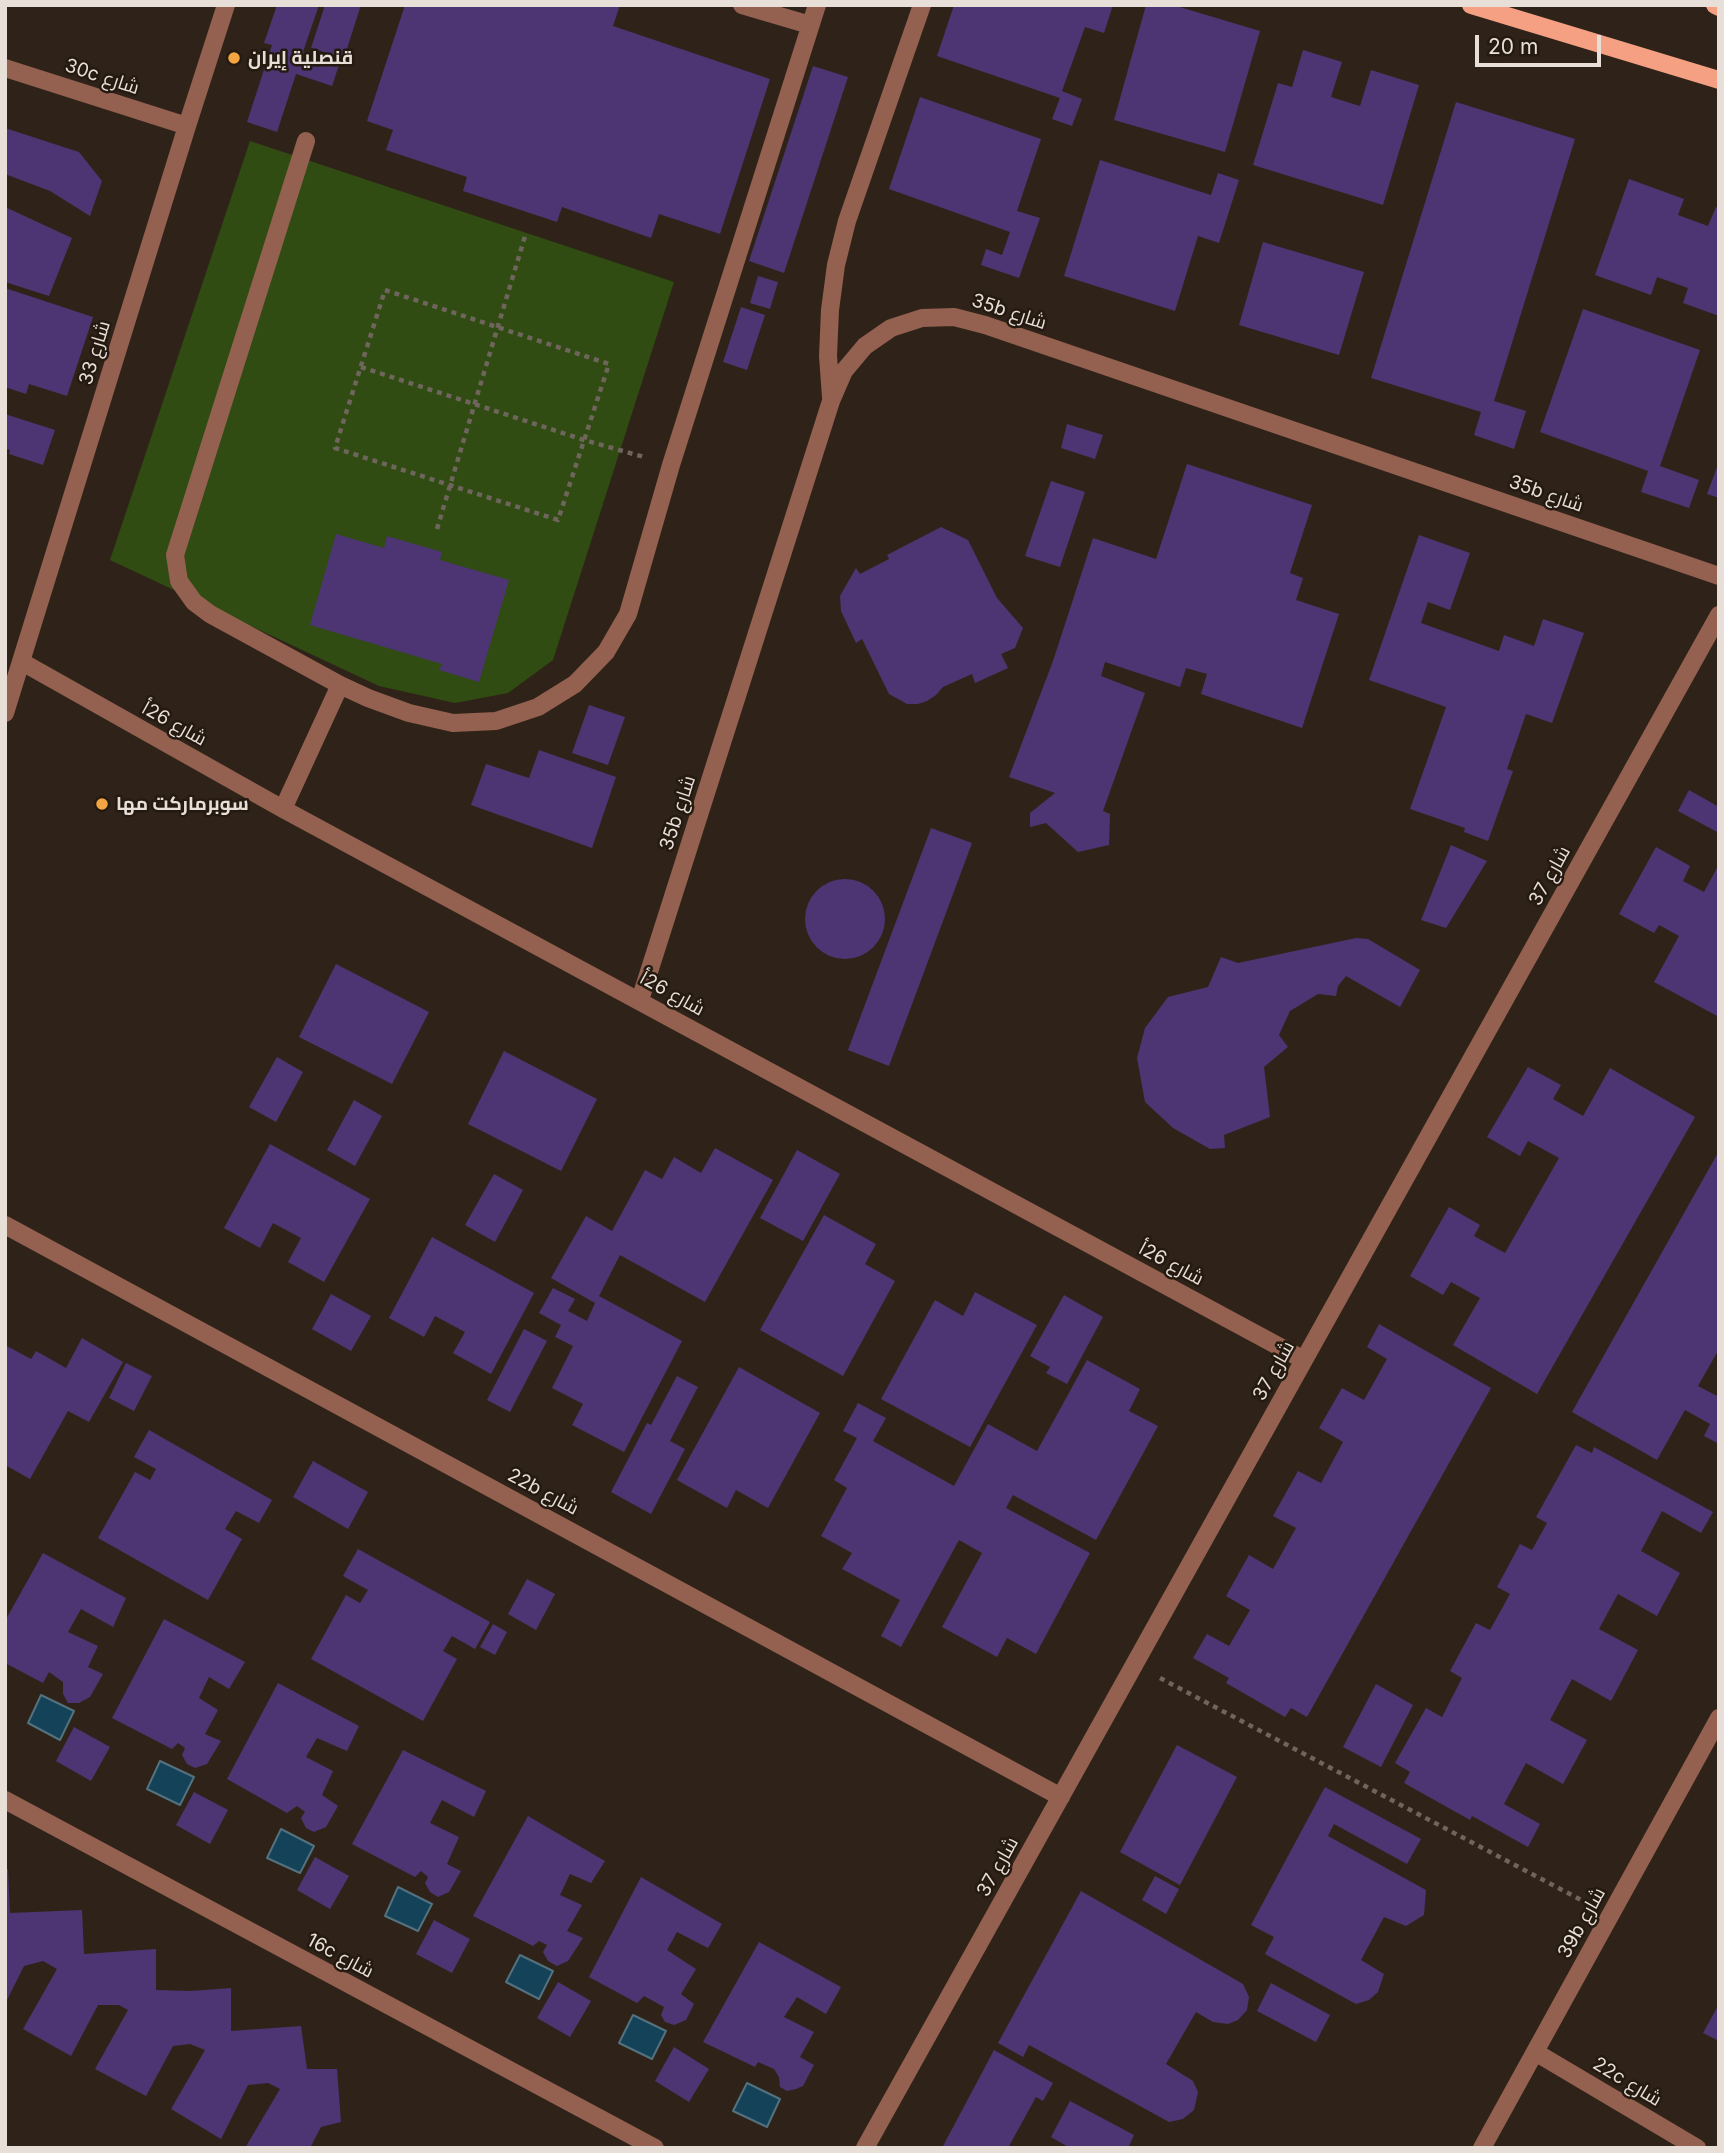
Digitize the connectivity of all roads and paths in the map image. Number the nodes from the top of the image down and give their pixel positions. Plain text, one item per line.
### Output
1 (226, 5) edge
2 (742, 5) edge
3 (817, 5) edge
4 (922, 5) edge
5 (1471, 5) edge
6 (810, 25) junction
7 (5, 68) edge
8 (1719, 80) edge
9 (187, 126) junction
10 (306, 141) dead end
11 (526, 233) dead end
12 (497, 327) junction
13 (361, 367) junction
14 (831, 401) junction
15 (474, 404) junction
16 (584, 440) junction
17 (671, 465) junction
18 (450, 485) junction
19 (437, 529) dead end
20 (1719, 576) edge
21 (1719, 615) edge
22 (22, 662) junction
23 (340, 685) junction
24 (5, 713) edge
25 (283, 808) junction
26 (640, 1000) junction
27 (5, 1225) edge
28 (1304, 1360) junction
29 (1134, 1664) junction
30 (1719, 1718) edge
31 (1061, 1797) junction
32 (5, 1800) edge
33 (1610, 1914) junction
34 (1535, 2052) junction
35 (655, 2148) edge
36 (865, 2148) edge
37 (1482, 2148) edge
38 (1697, 2148) edge

1 - 9 street, شارع 33
2 - 6 street
3 - 6 street
4 - 14 street
5 - 8 main road
6 - 17 street
7 - 9 street, 30c شارع
9 - 22 street, شارع 33
10 - 23 street
11 - 12 path
12 - 13 path
12 - 15 path
12 - 16 path
13 - 15 path
13 - 18 path
14 - 20 street, 35b شارع
14 - 26 street, 35b شارع
15 - 16 path
15 - 18 path
16 - 17 path
16 - 18 path
17 - 23 street
18 - 19 path
21 - 28 street, شارع 37
22 - 24 street, شارع 33
22 - 25 street, شارع 26أ
23 - 25 street
25 - 26 street, شارع 26أ
26 - 28 street, شارع 26أ
27 - 31 street, 22b شارع
28 - 29 street, شارع 37
29 - 31 street, شارع 37
29 - 33 path
30 - 33 street, 39b شارع
31 - 36 street, شارع 37
32 - 35 street, 16c شارع
33 - 34 street, 39b شارع
34 - 37 street, 39b شارع
34 - 38 street, 22c شارع

